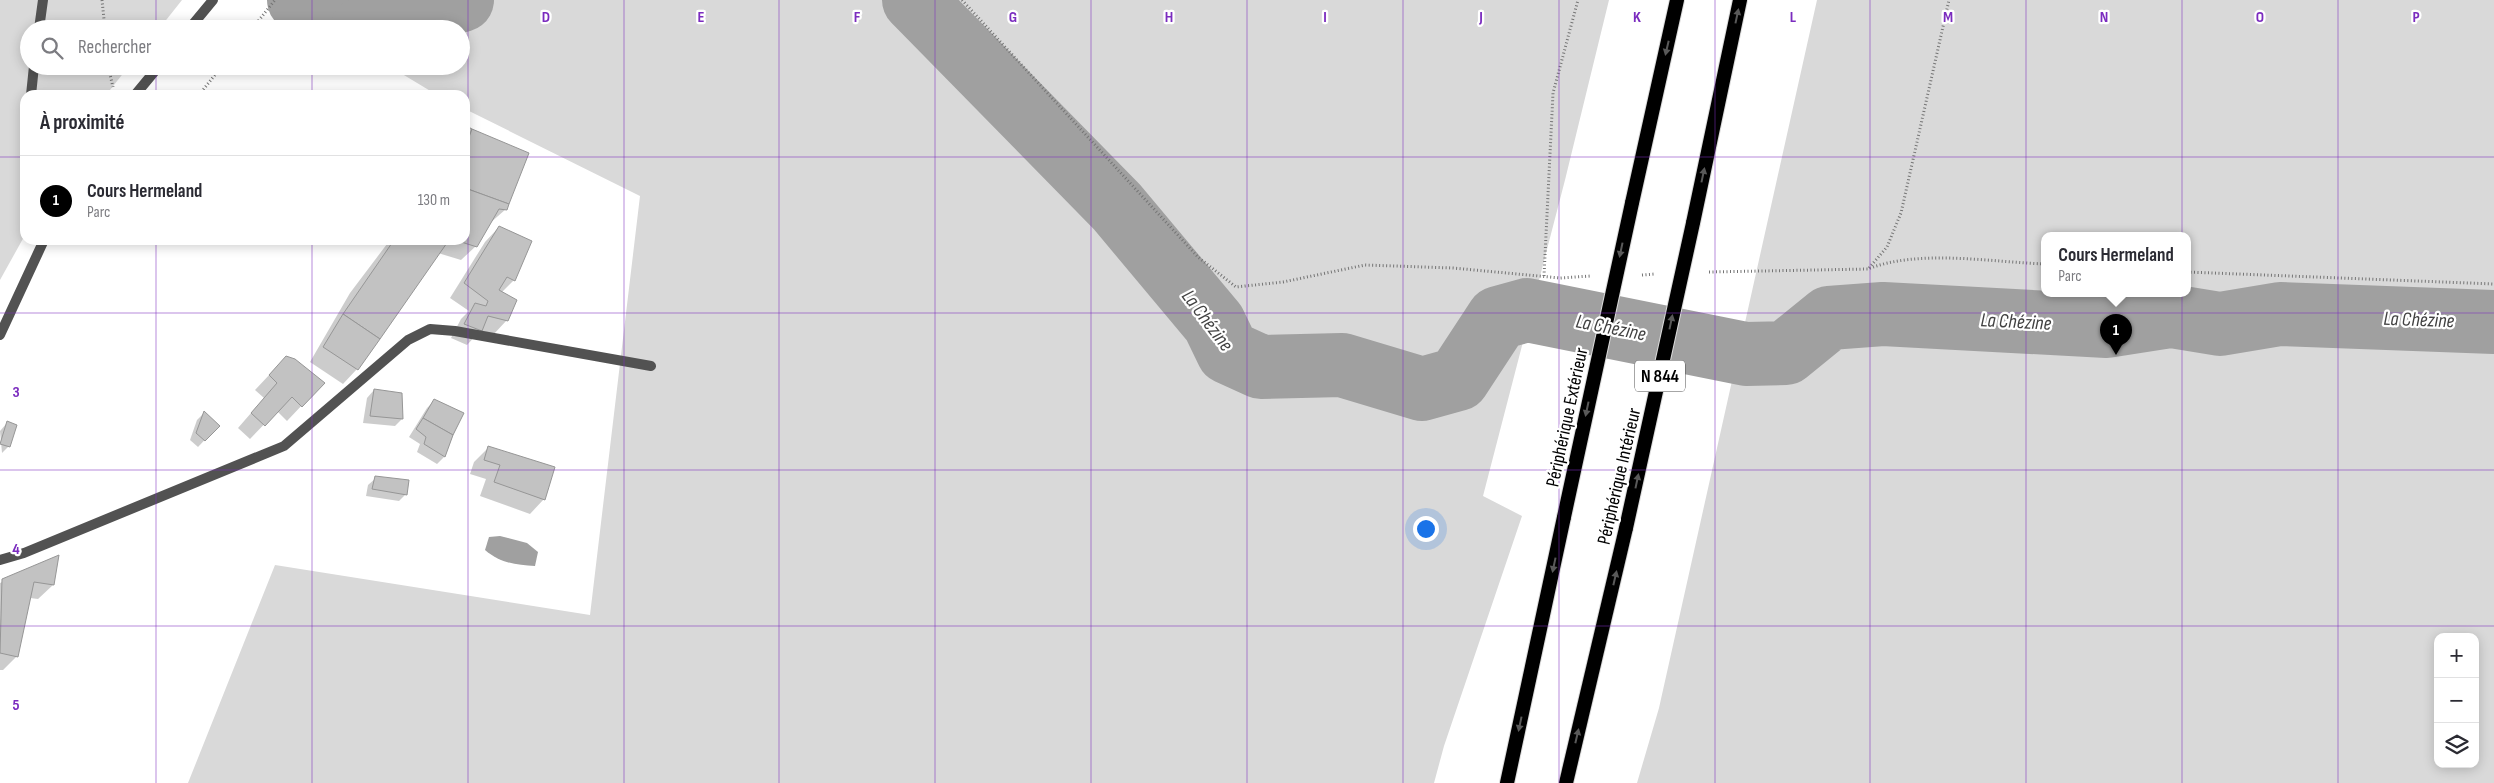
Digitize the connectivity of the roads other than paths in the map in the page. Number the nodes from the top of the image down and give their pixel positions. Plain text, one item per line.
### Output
1 (43, 0) edge
2 (213, 0) edge
3 (1678, 0) edge
4 (1740, 0) edge
5 (40, 20) edge
6 (196, 20) edge
7 (33, 75) edge
8 (151, 75) edge
9 (32, 90) edge
10 (139, 90) edge
11 (42, 245) edge
12 (0, 335) edge
13 (651, 366) dead end
14 (0, 560) edge
15 (1507, 783) edge
16 (1566, 783) edge

1 - 5 street
2 - 6 street
3 -> 15 highway, Périphérique Extérieur, bridge
16 -> 4 highway, Périphérique Intérieur / N 844, bridge
7 - 9 street
8 - 10 street
11 - 12 street
13 - 14 street

